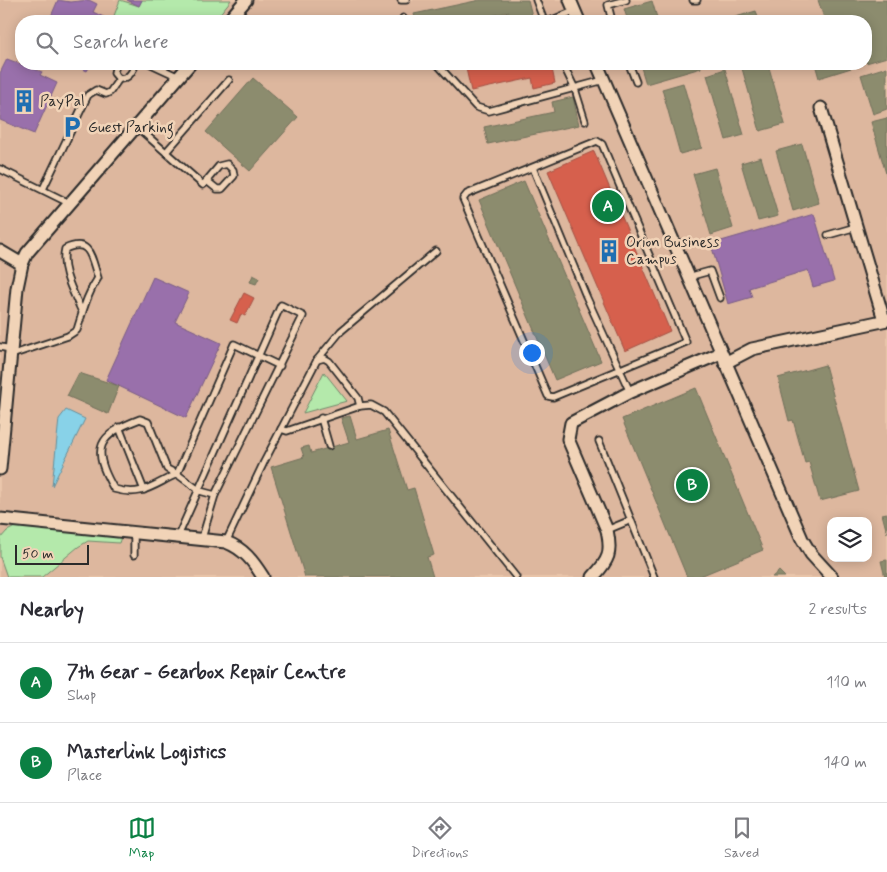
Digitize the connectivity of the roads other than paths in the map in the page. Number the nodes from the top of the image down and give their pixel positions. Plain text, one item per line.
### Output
1 (246, 0) edge
2 (401, 0) edge
3 (406, 0) edge
4 (536, 0) edge
5 (570, 0) edge
6 (626, 0) edge
7 (693, 0) edge
8 (697, 0) edge
9 (233, 15) edge
10 (542, 15) edge
11 (576, 15) edge
12 (610, 15) edge
13 (115, 70) edge
14 (133, 70) edge
15 (164, 70) edge
16 (185, 70) edge
17 (442, 70) edge
18 (566, 70) edge
19 (600, 70) edge
20 (631, 70) edge
21 (179, 77) junction
22 (119, 79) junction
23 (229, 80) dead end
24 (604, 80) junction
25 (636, 82) dead end
26 (575, 89) junction
27 (821, 108) dead end
28 (585, 121) dead end
29 (136, 126) junction
30 (166, 152) junction
31 (533, 168) junction
32 (0, 169) edge
33 (207, 181) junction
34 (43, 189) junction
35 (68, 203) junction
36 (856, 227) junction
37 (828, 235) dead end
38 (0, 250) edge
39 (436, 251) dead end
40 (22, 264) junction
41 (688, 277) junction
42 (720, 298) dead end
43 (82, 312) junction
44 (885, 320) edge
45 (7, 350) edge
46 (257, 356) junction
47 (723, 358) junction
48 (317, 360) junction
49 (280, 366) junction
50 (620, 370) junction
51 (630, 392) junction
52 (360, 406) junction
53 (321, 418) junction
54 (119, 427) junction
55 (281, 429) junction
56 (599, 441) dead end
57 (330, 446) dead end
58 (0, 468) edge
59 (177, 474) junction
60 (144, 490) junction
61 (200, 490) junction
62 (215, 495) junction
63 (0, 519) edge
64 (631, 520) junction
65 (606, 530) junction
66 (134, 533) junction
67 (178, 536) junction
68 (202, 538) junction
69 (226, 542) junction
70 (134, 555) dead end
71 (263, 577) edge
72 (272, 577) edge
73 (516, 577) edge
74 (593, 577) edge
75 (654, 577) edge
76 (832, 577) edge

1 - 9 street
2 - 3 lane
4 - 10 lane
5 - 11 street
6 - 12 lane
7 - 8 lane
13 - 22 lane
14 - 22 lane
15 - 21 lane
16 - 21 street
17 - 26 lane
18 - 26 lane
19 - 24 street
20 - 25 lane
21 - 29 street
22 - 34 lane
23 - 30 lane
24 - 26 lane
24 - 41 street
26 - 28 lane
27 - 36 street
29 - 30 lane
29 - 35 street
30 - 33 lane
31 - 50 lane
31 - 50 lane
31 - 50 lane
32 - 34 lane
33 - 33 lane
34 - 35 lane
35 - 40 street
36 - 37 lane
36 - 44 street
38 - 40 street
39 - 48 lane
40 - 45 street
41 - 42 lane
41 - 47 street
43 - 43 lane
43 - 45 lane
44 - 47 street
45 - 58 street
46 - 49 lane
46 - 49 lane
46 - 59 lane
46 - 61 lane
47 - 51 street
47 - 76 street
48 - 52 lane
48 - 55 lane
49 - 62 lane
50 - 51 lane
51 - 65 street
52 - 53 lane
52 - 73 lane
53 - 55 lane
53 - 57 lane
54 - 59 lane
54 - 60 lane
54 - 60 lane
55 - 69 lane
56 - 64 lane
59 - 60 lane
59 - 61 lane
61 - 62 lane
61 - 67 lane
62 - 68 lane
63 - 66 street
64 - 65 lane
64 - 75 lane
65 - 74 street
66 - 67 street
66 - 70 lane
67 - 68 street
68 - 69 street
69 - 71 street
71 - 72 street

